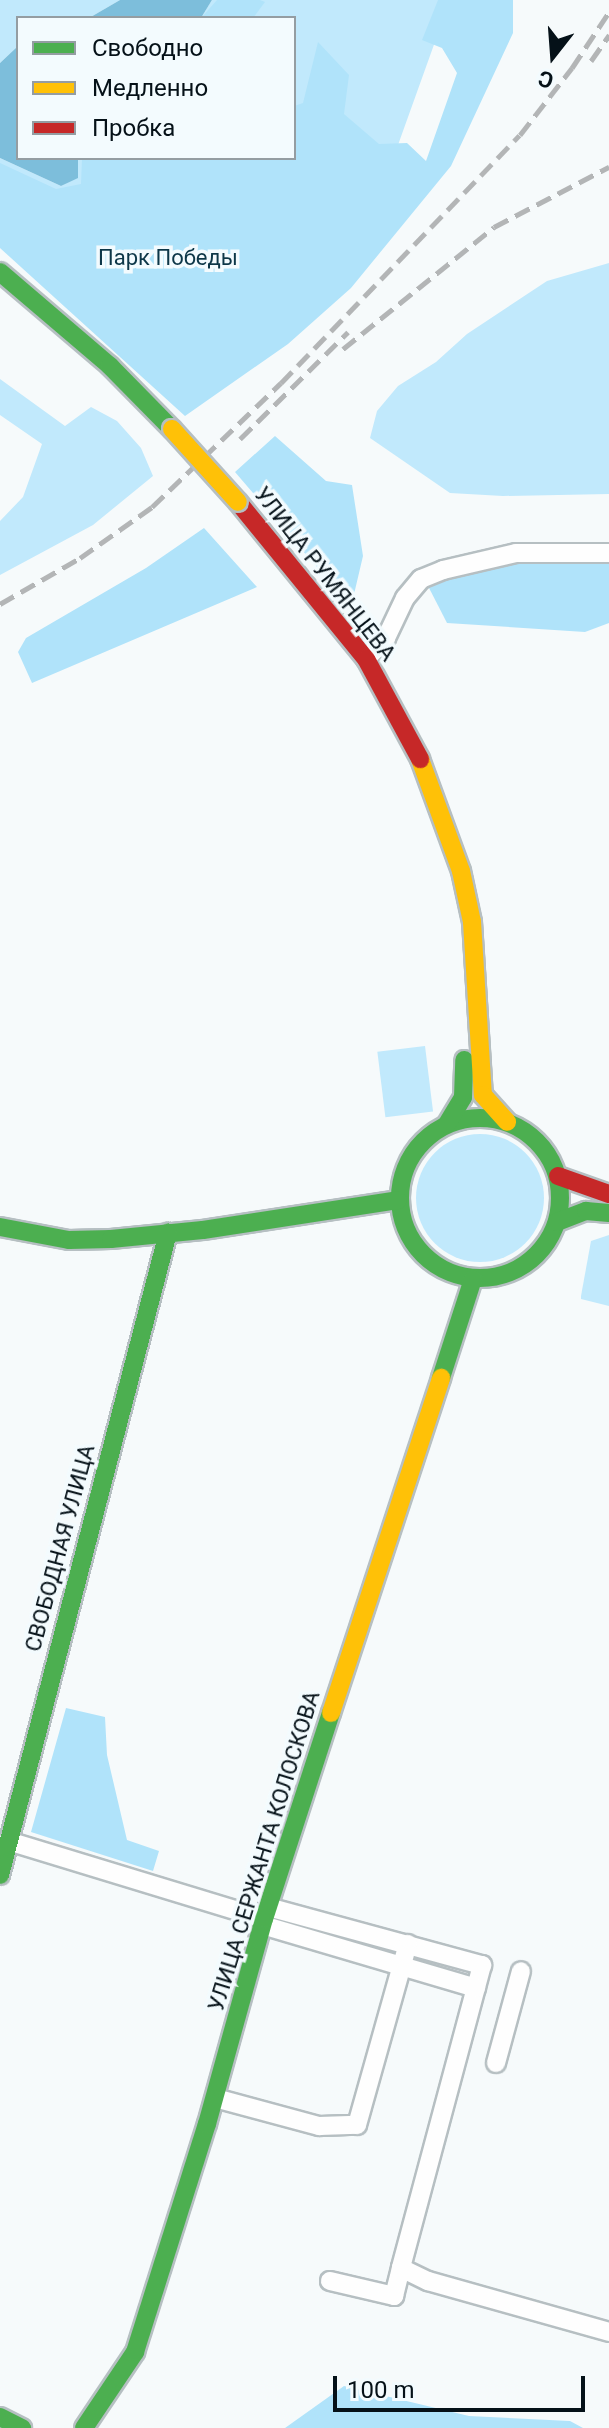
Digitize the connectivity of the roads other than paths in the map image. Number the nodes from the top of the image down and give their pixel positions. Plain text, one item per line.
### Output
1 (0, 272) edge
2 (0, 297) edge
3 (165, 434) junction
4 (230, 508) junction
5 (609, 553) edge
6 (366, 659) junction
7 (507, 1122) junction
8 (447, 1124) junction
9 (558, 1176) junction
10 (609, 1194) edge
11 (398, 1200) junction
12 (609, 1213) edge
13 (557, 1222) junction
14 (0, 1227) edge
15 (168, 1233) junction
16 (473, 1279) junction
17 (8, 1841) junction
18 (0, 1875) edge
19 (265, 1917) junction
20 (408, 1944) junction
21 (402, 1967) junction
22 (521, 1971) dead end
23 (476, 1988) junction
24 (496, 2063) dead end
25 (215, 2098) junction
26 (401, 2268) junction
27 (330, 2281) dead end
28 (609, 2332) edge
29 (0, 2417) edge
30 (22, 2428) edge
31 (84, 2428) edge

1 - 3 main road, УЛИЦА РУМЯНЦЕВА
2 - 3 main road, УЛИЦА РУМЯНЦЕВА
3 - 4 main road, УЛИЦА РУМЯНЦЕВА
4 - 6 main road, УЛИЦА РУМЯНЦЕВА
4 - 8 main road, УЛИЦА РУМЯНЦЕВА
5 - 6 street
6 - 7 main road, УЛИЦА РУМЯНЦЕВА
7 - 8 main road
7 - 9 main road
8 - 11 main road
9 - 10 main road
9 - 13 main road
11 - 15 main road
11 - 16 main road
12 - 13 main road
13 - 16 main road
14 - 15 main road
15 - 17 main road, СВОБОДНАЯ УЛИЦА
16 - 19 main road, УЛИЦА СЕРЖАНТА КОЛОСКОВА
17 - 18 main road, СВОБОДНАЯ УЛИЦА
17 - 19 street
19 - 20 street
19 - 21 street
19 - 25 main road, УЛИЦА СЕРЖАНТА КОЛОСКОВА
20 - 21 street
20 - 23 street
21 - 23 street
21 - 25 street
22 - 24 street
23 - 26 street
25 - 31 main road, УЛИЦА СЕРЖАНТА КОЛОСКОВА
26 - 27 street
26 - 28 street
29 - 30 main road

